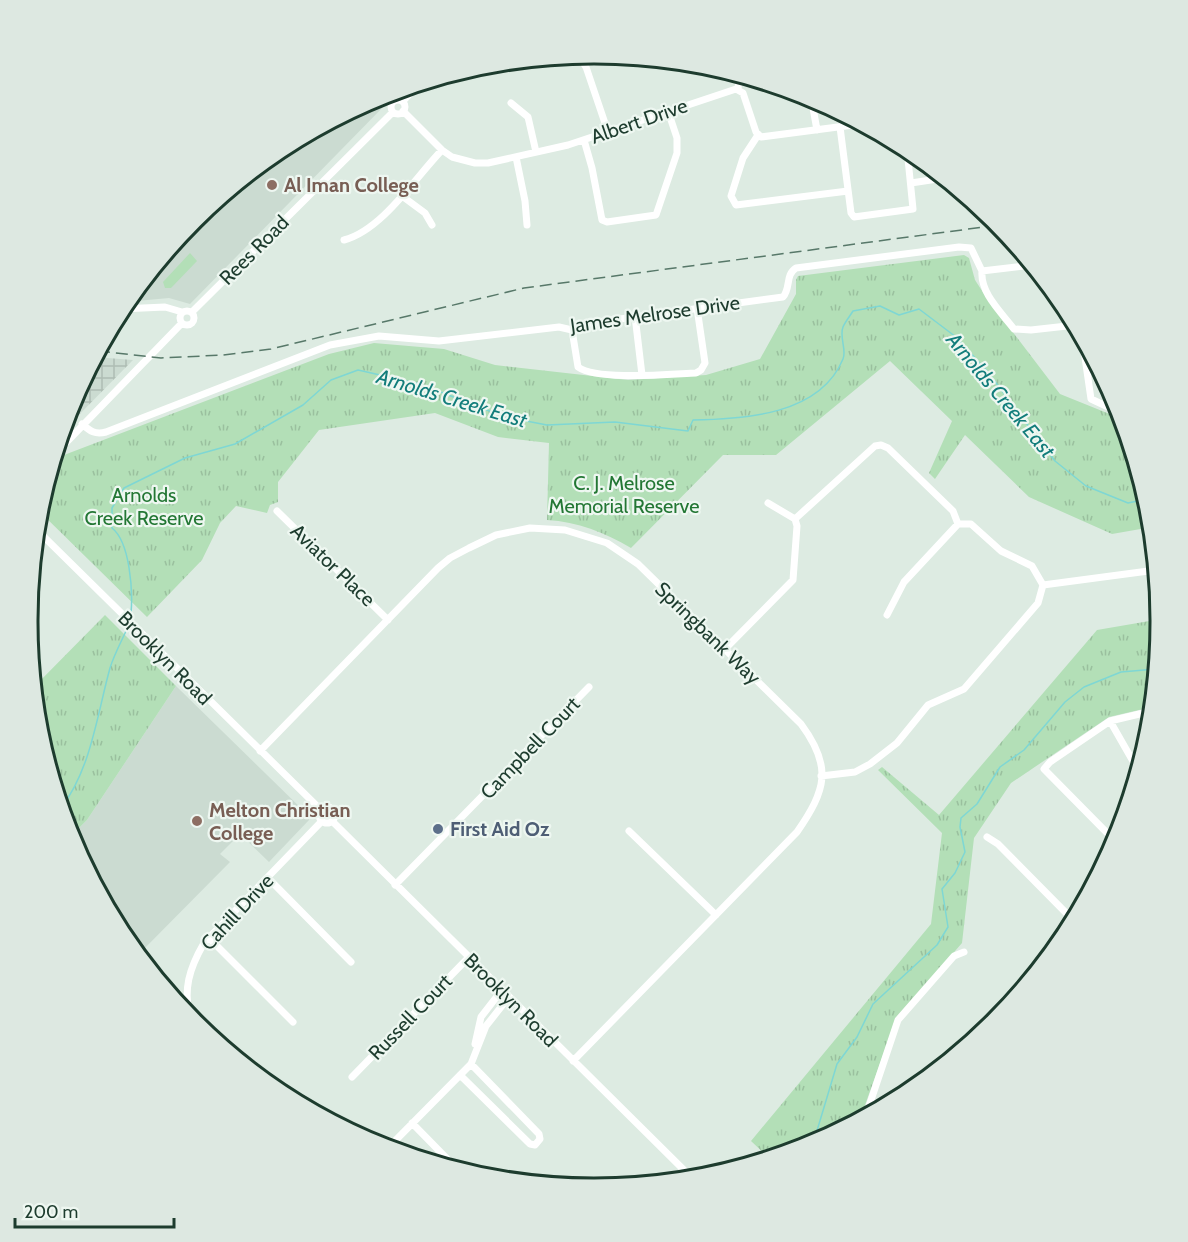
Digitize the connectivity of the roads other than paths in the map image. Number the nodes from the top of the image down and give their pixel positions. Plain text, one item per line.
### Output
1 (585, 65) edge
2 (738, 83) edge
3 (738, 89) junction
4 (407, 97) edge
5 (397, 101) edge
6 (403, 101) junction
7 (393, 103) edge
8 (511, 103) dead end
9 (813, 110) edge
10 (403, 111) junction
11 (668, 111) junction
12 (393, 112) junction
13 (847, 126) edge
14 (840, 127) junction
15 (817, 130) junction
16 (608, 132) junction
17 (758, 135) junction
18 (584, 140) junction
19 (442, 150) junction
20 (536, 152) junction
21 (516, 157) junction
22 (909, 162) edge
23 (934, 180) edge
24 (911, 183) junction
25 (849, 191) junction
26 (402, 196) junction
27 (432, 225) dead end
28 (527, 225) dead end
29 (344, 240) dead end
30 (1022, 266) edge
31 (982, 271) junction
32 (133, 308) edge
33 (697, 308) junction
34 (182, 312) junction
35 (192, 312) junction
36 (635, 316) junction
37 (182, 323) junction
38 (1066, 326) edge
39 (572, 330) junction
40 (1085, 361) edge
41 (642, 375) junction
42 (1107, 407) edge
43 (82, 424) junction
44 (68, 440) edge
45 (768, 503) dead end
46 (277, 511) dead end
47 (795, 519) junction
48 (958, 524) junction
49 (44, 537) edge
50 (1148, 571) edge
51 (1043, 585) junction
52 (887, 615) dead end
53 (388, 620) junction
54 (725, 649) junction
55 (589, 687) dead end
56 (1143, 713) edge
57 (1110, 721) junction
58 (260, 751) junction
59 (1133, 761) edge
60 (821, 776) junction
61 (321, 810) junction
62 (322, 821) junction
63 (332, 821) junction
64 (629, 831) dead end
65 (1108, 834) edge
66 (987, 837) dead end
67 (267, 878) junction
68 (395, 885) junction
69 (1067, 914) edge
70 (716, 915) junction
71 (209, 938) junction
72 (964, 952) dead end
73 (469, 957) junction
74 (351, 962) dead end
75 (502, 990) junction
76 (184, 996) edge
77 (509, 996) junction
78 (489, 1012) junction
79 (293, 1022) dead end
80 (573, 1061) junction
81 (471, 1064) junction
82 (460, 1074) junction
83 (352, 1077) dead end
84 (870, 1104) edge
85 (511, 1107) junction
86 (502, 1116) junction
87 (412, 1123) junction
88 (395, 1140) edge
89 (446, 1158) edge
90 (684, 1170) edge

1 - 16 street
2 - 3 street
3 - 11 street, Albert Drive
3 - 17 street
4 - 6 street
5 - 6 street
6 - 10 street
7 - 12 street
8 - 20 street
9 - 15 street
10 - 12 street
10 - 19 street, Albert Drive
11 - 16 street, Albert Drive
11 - 18 street
12 - 35 street, Rees Road
13 - 14 street
14 - 15 street
14 - 25 street
15 - 17 street
16 - 18 street, Albert Drive
17 - 25 street
18 - 20 street, Albert Drive
19 - 21 street, Albert Drive
19 - 26 street
20 - 21 street, Albert Drive
21 - 28 street
22 - 24 street
23 - 24 street
24 - 25 street
26 - 27 street
26 - 29 street
30 - 31 street
31 - 33 street, James Melrose Drive
31 - 38 street
32 - 34 street
33 - 36 street, James Melrose Drive
33 - 41 street
34 - 35 street
34 - 37 street
35 - 37 street
36 - 39 street, James Melrose Drive
36 - 41 street
37 - 43 street
39 - 41 street
39 - 43 street, James Melrose Drive
40 - 42 street
43 - 44 street
45 - 47 street
46 - 53 street, Aviator Place
47 - 48 street
47 - 54 street
48 - 51 street
48 - 52 street
49 - 58 street, Brooklyn Road
50 - 51 street
51 - 60 street
53 - 54 street, Springbank Way
53 - 58 street, Springbank Way
54 - 60 street, Springbank Way
55 - 68 street, Campbell Court
56 - 57 street
57 - 59 street
57 - 65 street
58 - 61 street, Brooklyn Road
60 - 70 street, Springbank Way
61 - 62 street
61 - 63 street
62 - 63 street
62 - 67 street, Cahill Drive
63 - 68 street, Brooklyn Road
64 - 70 street
66 - 69 street
67 - 71 street, Cahill Drive
67 - 74 street
68 - 73 street, Brooklyn Road
70 - 80 street, Springbank Way
71 - 76 street, Cahill Drive
71 - 79 street
72 - 84 street
73 - 75 street, Brooklyn Road
73 - 83 street, Russell Court
75 - 77 street, Brooklyn Road
75 - 78 street
77 - 78 street
77 - 80 street, Brooklyn Road
78 - 81 street
80 - 90 street, Brooklyn Road
81 - 82 street
81 - 85 street
82 - 86 street
82 - 87 street
85 - 86 street
85 - 86 street
87 - 88 street
87 - 89 street

